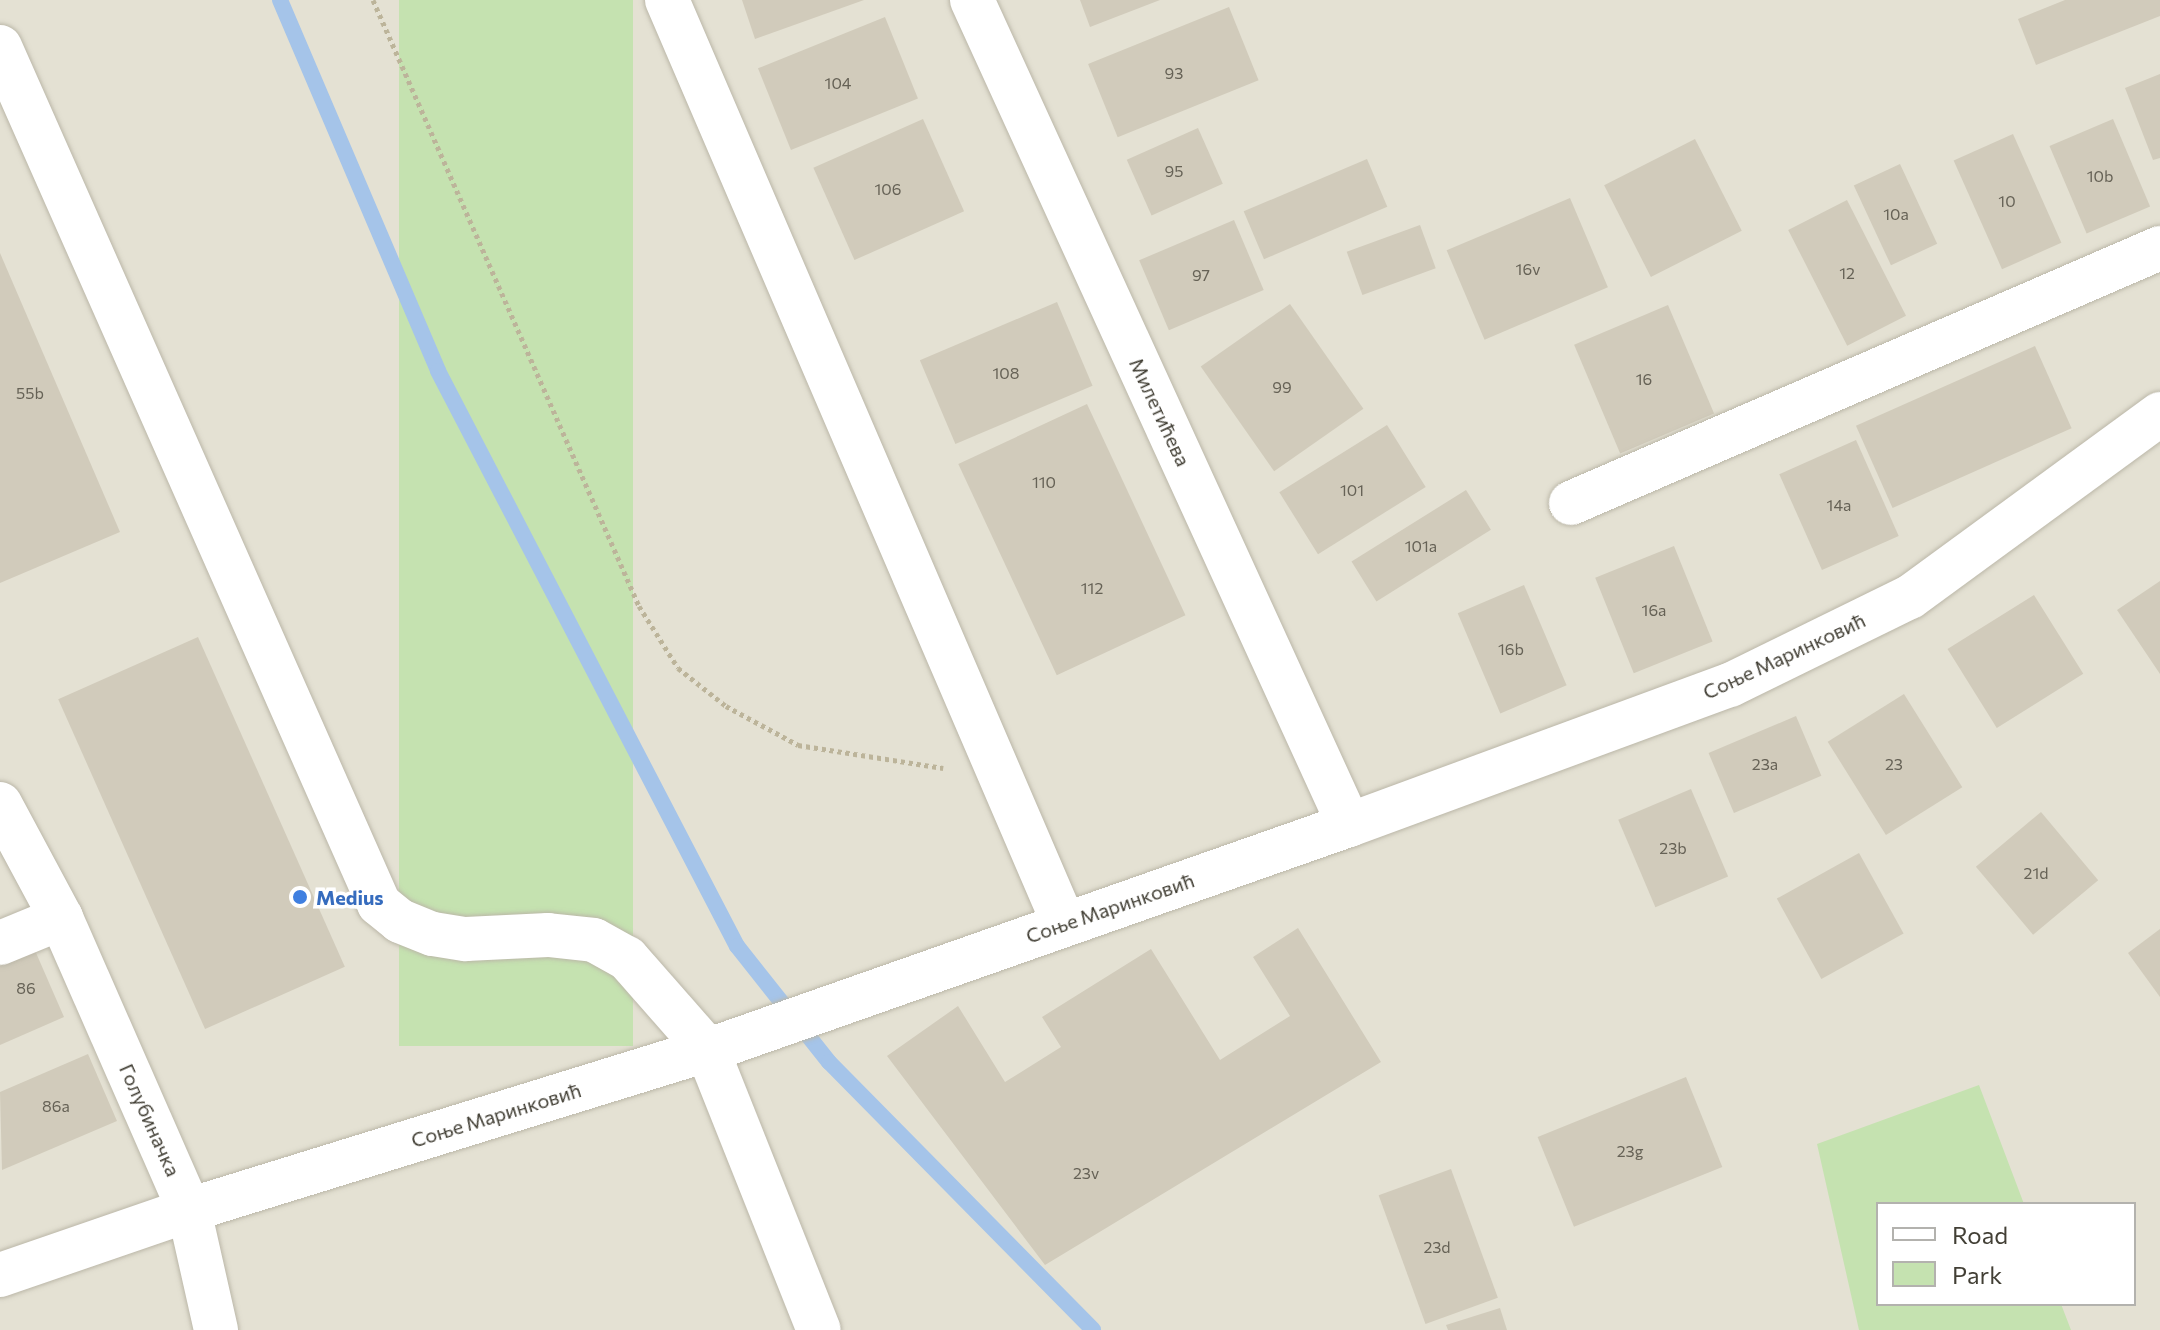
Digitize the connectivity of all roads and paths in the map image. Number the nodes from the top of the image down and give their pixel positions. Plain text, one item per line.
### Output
1 (373, 0) edge
2 (667, 0) edge
3 (972, 0) edge
4 (0, 47) edge
5 (2160, 248) edge
6 (2160, 414) edge
7 (1571, 503) dead end
8 (996, 773) junction
9 (0, 804) edge
10 (1349, 825) junction
11 (61, 918) junction
12 (1064, 924) junction
13 (0, 943) edge
14 (716, 1047) junction
15 (189, 1210) junction
16 (0, 1275) edge
17 (216, 1330) edge
18 (819, 1330) edge

1 - 8 path
2 - 8 street
3 - 10 street, Милетићева
4 - 14 street
5 - 7 street
6 - 10 street, Соње Маринковић
8 - 12 street
9 - 11 street, Голубиначка
10 - 12 street, Соње Маринковић
11 - 13 street
11 - 15 street, Голубиначка
12 - 14 street, Соње Маринковић
14 - 15 street, Соње Маринковић
14 - 18 street
15 - 16 street, Соње Маринковић
15 - 17 street, Голубиначка

